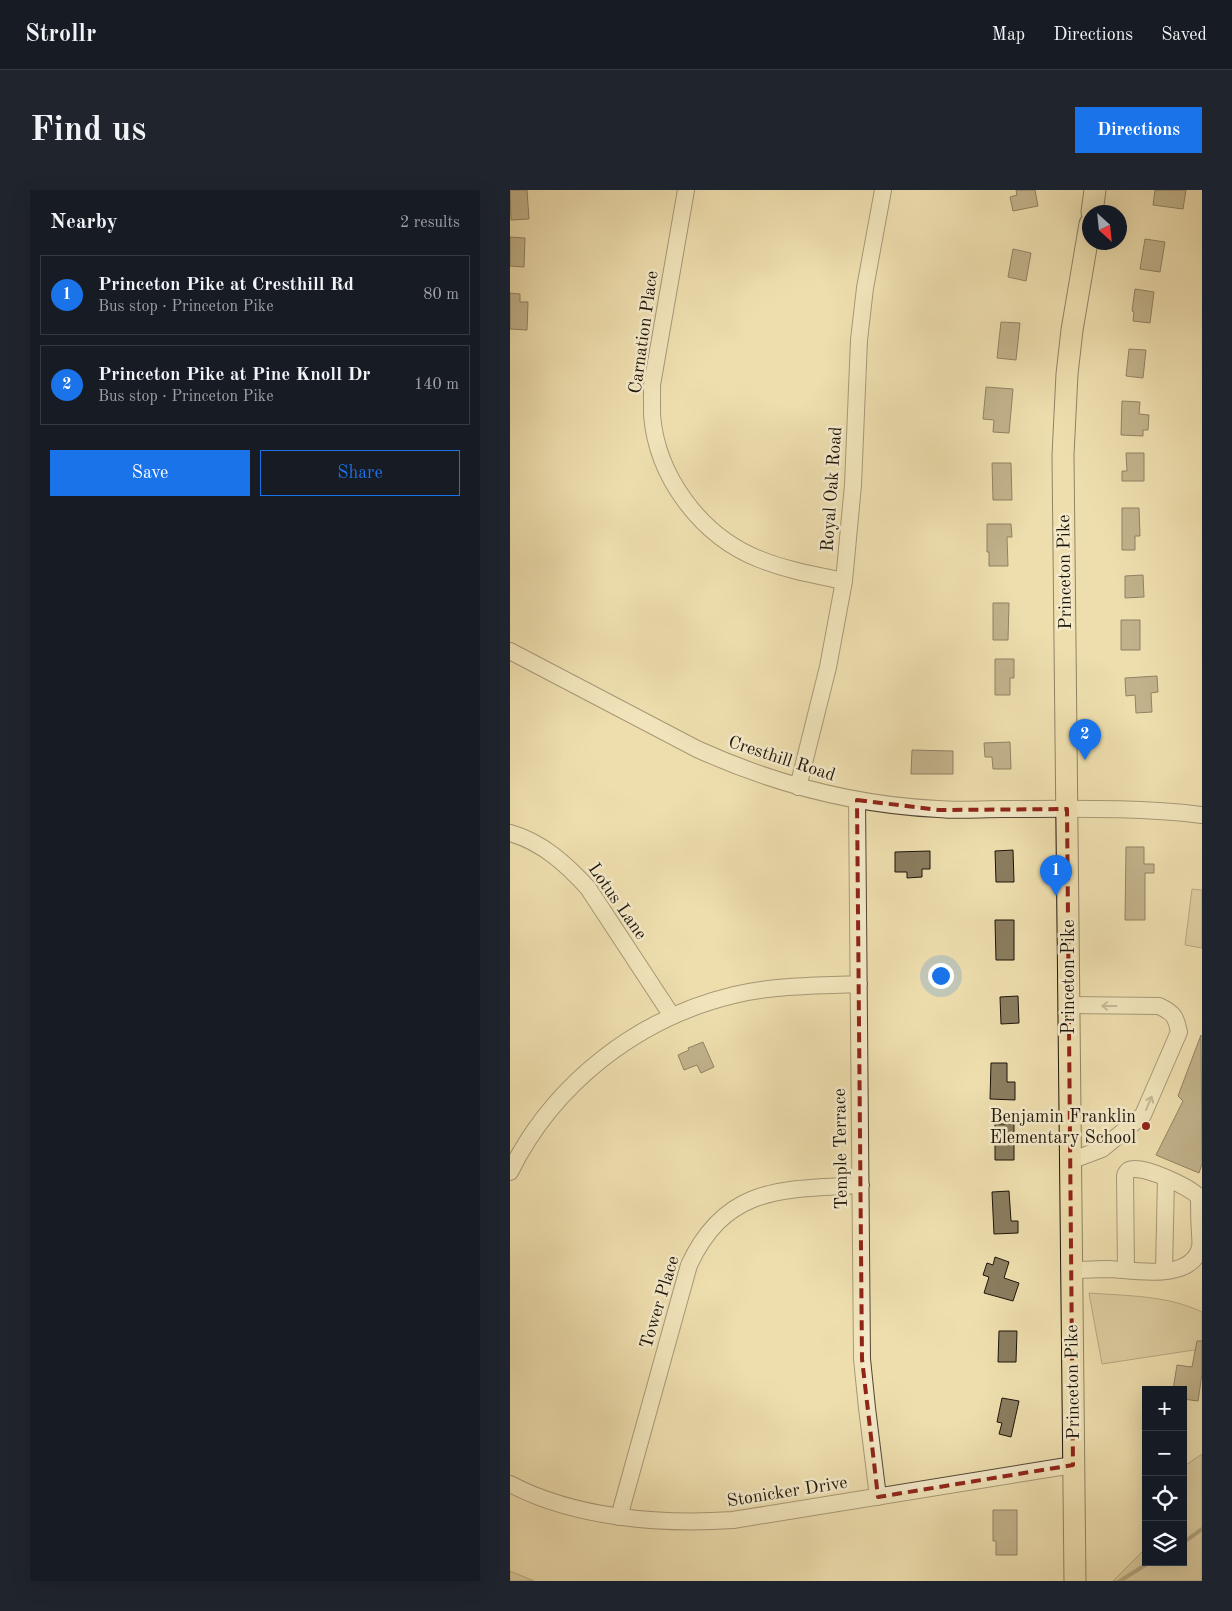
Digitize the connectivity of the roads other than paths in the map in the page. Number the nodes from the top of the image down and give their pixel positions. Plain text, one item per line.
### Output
1 (686, 190) edge
2 (883, 190) edge
3 (1096, 190) edge
4 (1093, 205) edge
5 (1086, 250) edge
6 (844, 581) junction
7 (510, 651) edge
8 (798, 787) junction
9 (857, 800) junction
10 (1067, 809) junction
11 (1202, 815) edge
12 (510, 833) edge
13 (859, 984) junction
14 (1068, 1005) junction
15 (672, 1016) junction
16 (1070, 1161) junction
17 (510, 1172) edge
18 (1166, 1178) junction
19 (861, 1185) junction
20 (1071, 1270) junction
21 (1126, 1270) junction
22 (1164, 1271) junction
23 (1073, 1465) junction
24 (510, 1484) edge
25 (878, 1497) junction
26 (618, 1517) junction
27 (1075, 1581) edge

1 - 6 street, Carnation Place
2 - 6 street, Royal Oak Road
3 - 4 main road
5 - 10 main road, Princeton Pike
6 - 8 street, Royal Oak Road
7 - 8 street, Cresthill Road
8 - 9 street, Cresthill Road
9 - 10 street, Cresthill Road
9 - 13 street, Temple Terrace
10 - 11 street, Cresthill Road
10 - 14 main road, Princeton Pike
12 - 15 street, Lotus Lane
13 - 15 street
13 - 19 street, Temple Terrace
14 - 16 main road, Princeton Pike
16 -> 14 street
15 - 17 street
16 - 20 main road, Princeton Pike
18 - 21 street
18 - 22 street
18 - 22 street
19 - 25 street, Temple Terrace
19 - 26 street, Tower Place
20 - 21 street
20 - 23 main road, Princeton Pike
21 - 22 street
23 - 25 street, Stonicker Drive
23 - 27 main road, Princeton Pike
24 - 26 street, Stonicker Drive
25 - 26 street, Stonicker Drive

